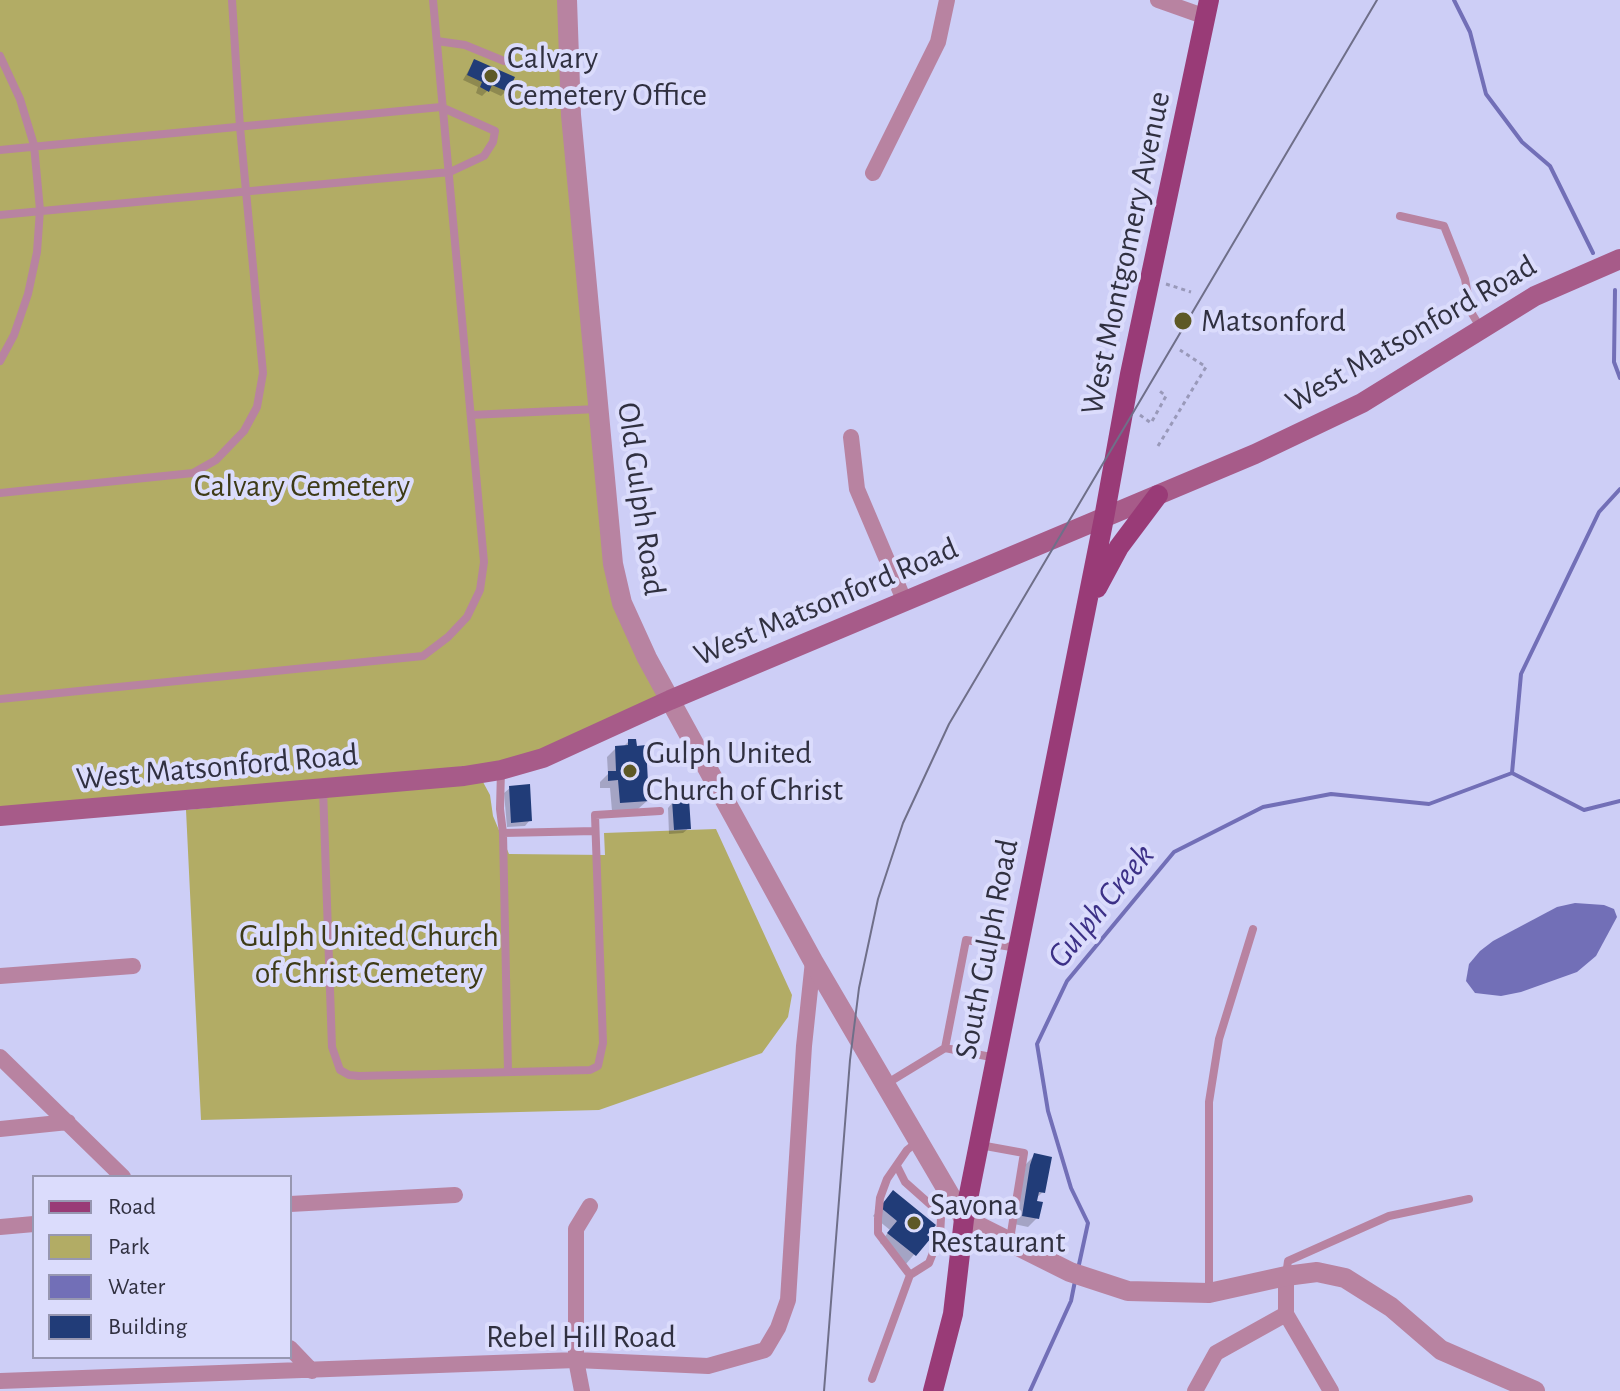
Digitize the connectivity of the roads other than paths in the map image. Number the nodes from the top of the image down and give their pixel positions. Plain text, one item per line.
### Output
1 (232, 0) edge
2 (433, 0) edge
3 (567, 0) edge
4 (947, 0) edge
5 (1158, 0) edge
6 (1207, 9) edge
7 (437, 41) junction
8 (0, 56) edge
9 (504, 61) dead end
10 (441, 107) junction
11 (240, 127) junction
12 (34, 145) junction
13 (0, 150) edge
14 (450, 172) junction
15 (873, 173) dead end
16 (245, 191) junction
17 (40, 210) junction
18 (0, 215) edge
19 (1400, 216) dead end
20 (1620, 259) edge
21 (1481, 328) junction
22 (0, 361) edge
23 (598, 409) junction
24 (471, 415) junction
25 (851, 437) dead end
26 (0, 493) edge
27 (1158, 495) junction
28 (1104, 518) junction
29 (904, 600) junction
30 (1087, 605) junction
31 (0, 699) edge
32 (670, 700) junction
33 (501, 770) junction
34 (323, 788) junction
35 (660, 811) dead end
36 (0, 816) edge
37 (595, 831) junction
38 (503, 833) junction
39 (1253, 929) dead end
40 (1018, 948) junction
41 (813, 961) junction
42 (133, 966) dead end
43 (0, 976) edge
44 (945, 1048) junction
45 (0, 1057) edge
46 (996, 1058) junction
47 (508, 1071) junction
48 (885, 1085) junction
49 (68, 1122) junction
50 (0, 1129) edge
51 (918, 1141) junction
52 (978, 1145) junction
53 (897, 1166) junction
54 (121, 1175) edge
55 (455, 1195) dead end
56 (1469, 1199) dead end
57 (292, 1204) edge
58 (590, 1206) dead end
59 (964, 1219) junction
60 (32, 1224) edge
61 (0, 1227) edge
62 (1010, 1244) junction
63 (910, 1275) junction
64 (1286, 1276) junction
65 (1209, 1293) junction
66 (1286, 1314) junction
67 (292, 1350) edge
68 (576, 1360) junction
69 (312, 1371) junction
70 (872, 1379) dead end
71 (0, 1381) edge
72 (582, 1391) edge
73 (933, 1391) edge
74 (1195, 1391) edge
75 (1331, 1391) edge
76 (1535, 1391) edge

1 - 11 lane
2 - 7 lane
3 - 23 street, Old Gulph Road
4 - 15 street
5 - 6 street
6 - 28 main road, West Montgomery Avenue
7 - 9 lane
7 - 10 lane
8 - 12 lane
10 - 11 lane
10 - 14 lane
10 - 14 lane
11 - 12 lane
11 - 16 lane
12 - 13 lane
12 - 17 lane
14 - 16 lane
14 - 24 lane
16 - 17 lane
16 - 26 lane
17 - 18 lane
17 - 22 lane
19 - 21 lane
20 - 21 main road, West Matsonford Road
21 - 27 main road, West Matsonford Road
23 - 24 lane
23 - 32 street, Old Gulph Road
24 - 31 lane
25 - 29 street
27 - 28 main road, West Matsonford Road
27 - 30 main road
28 - 29 main road, West Matsonford Road
28 - 30 main road, South Gulph Road
29 - 32 main road, West Matsonford Road
30 - 40 main road, South Gulph Road
32 - 33 main road, West Matsonford Road
32 - 41 street, Old Gulph Road
33 - 34 main road, West Matsonford Road
33 - 38 lane
34 - 36 main road, West Matsonford Road
34 - 47 lane
35 - 37 lane
37 - 38 lane
37 - 47 lane
38 - 47 lane
39 - 65 lane
40 - 44 lane
40 - 46 main road, South Gulph Road
41 - 48 street, Old Gulph Road
41 - 68 street, Rebel Hill Road
42 - 43 street
44 - 46 lane
44 - 48 lane
45 - 49 street
46 - 52 main road, South Gulph Road
48 - 51 street, Old Gulph Road
49 - 50 street
49 - 54 street
51 - 53 lane
51 - 59 street, Old Gulph Road
52 - 59 main road, South Gulph Road
52 - 62 lane
53 - 63 lane
53 - 63 lane
55 - 57 street
56 - 64 lane
58 - 68 street
59 - 62 street
59 - 73 main road, South Gulph Road
60 - 61 street
62 - 65 street
63 - 70 lane
64 - 65 street
64 - 66 street
64 - 76 street
66 - 74 street
66 - 75 street
67 - 69 street
68 - 69 street, Rebel Hill Road
68 - 72 street
69 - 71 street, Rebel Hill Road

